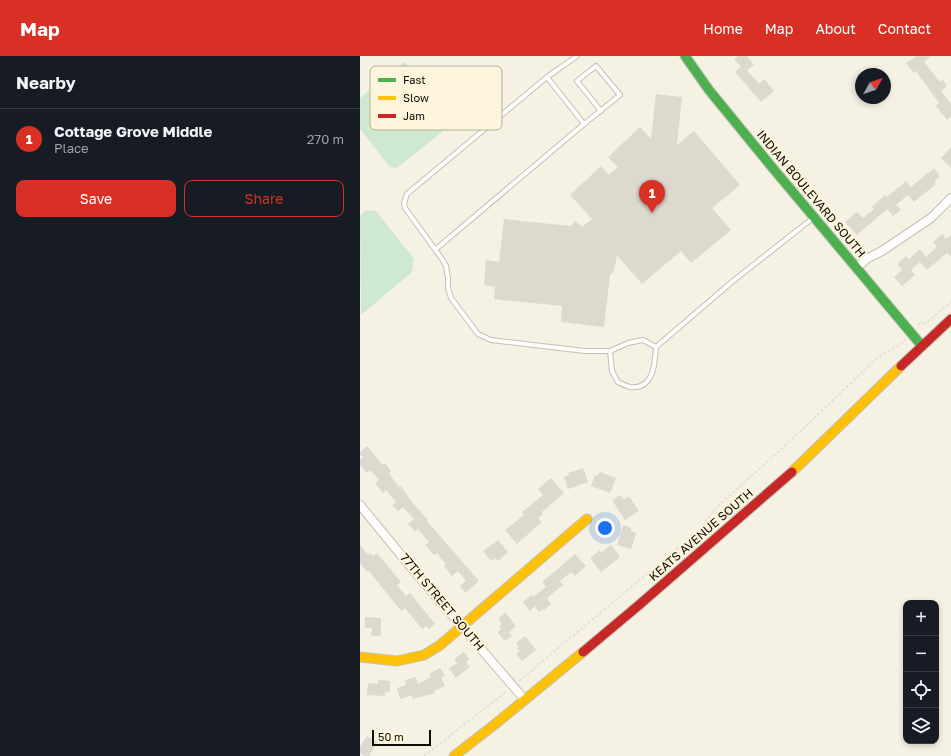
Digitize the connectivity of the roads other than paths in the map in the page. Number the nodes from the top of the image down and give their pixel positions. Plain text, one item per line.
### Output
1 (577, 56) edge
2 (685, 56) edge
3 (547, 77) junction
4 (601, 111) junction
5 (502, 115) edge
6 (584, 124) junction
7 (484, 130) edge
8 (951, 198) edge
9 (815, 217) junction
10 (436, 249) junction
11 (857, 267) junction
12 (951, 319) edge
13 (922, 346) junction
14 (656, 347) junction
15 (610, 351) junction
16 (360, 504) edge
17 (586, 519) dead end
18 (462, 627) junction
19 (360, 657) edge
20 (525, 700) junction
21 (454, 756) edge

1 - 3 lane
2 - 9 main road, INDIAN BOULEVARD SOUTH
3 - 5 lane
3 - 6 lane
4 - 4 lane
4 - 6 lane
6 - 10 lane
7 - 10 lane
8 - 11 street
9 - 11 main road, INDIAN BOULEVARD SOUTH
9 - 14 lane
10 - 15 lane
11 - 13 main road, INDIAN BOULEVARD SOUTH
12 - 13 main road, KEATS AVENUE SOUTH
13 - 20 main road, KEATS AVENUE SOUTH
14 - 15 lane
14 - 15 lane
16 - 18 street, 77TH STREET SOUTH
17 - 18 main road
18 - 19 main road
18 - 20 street, 77TH STREET SOUTH
20 - 21 main road, KEATS AVENUE SOUTH

